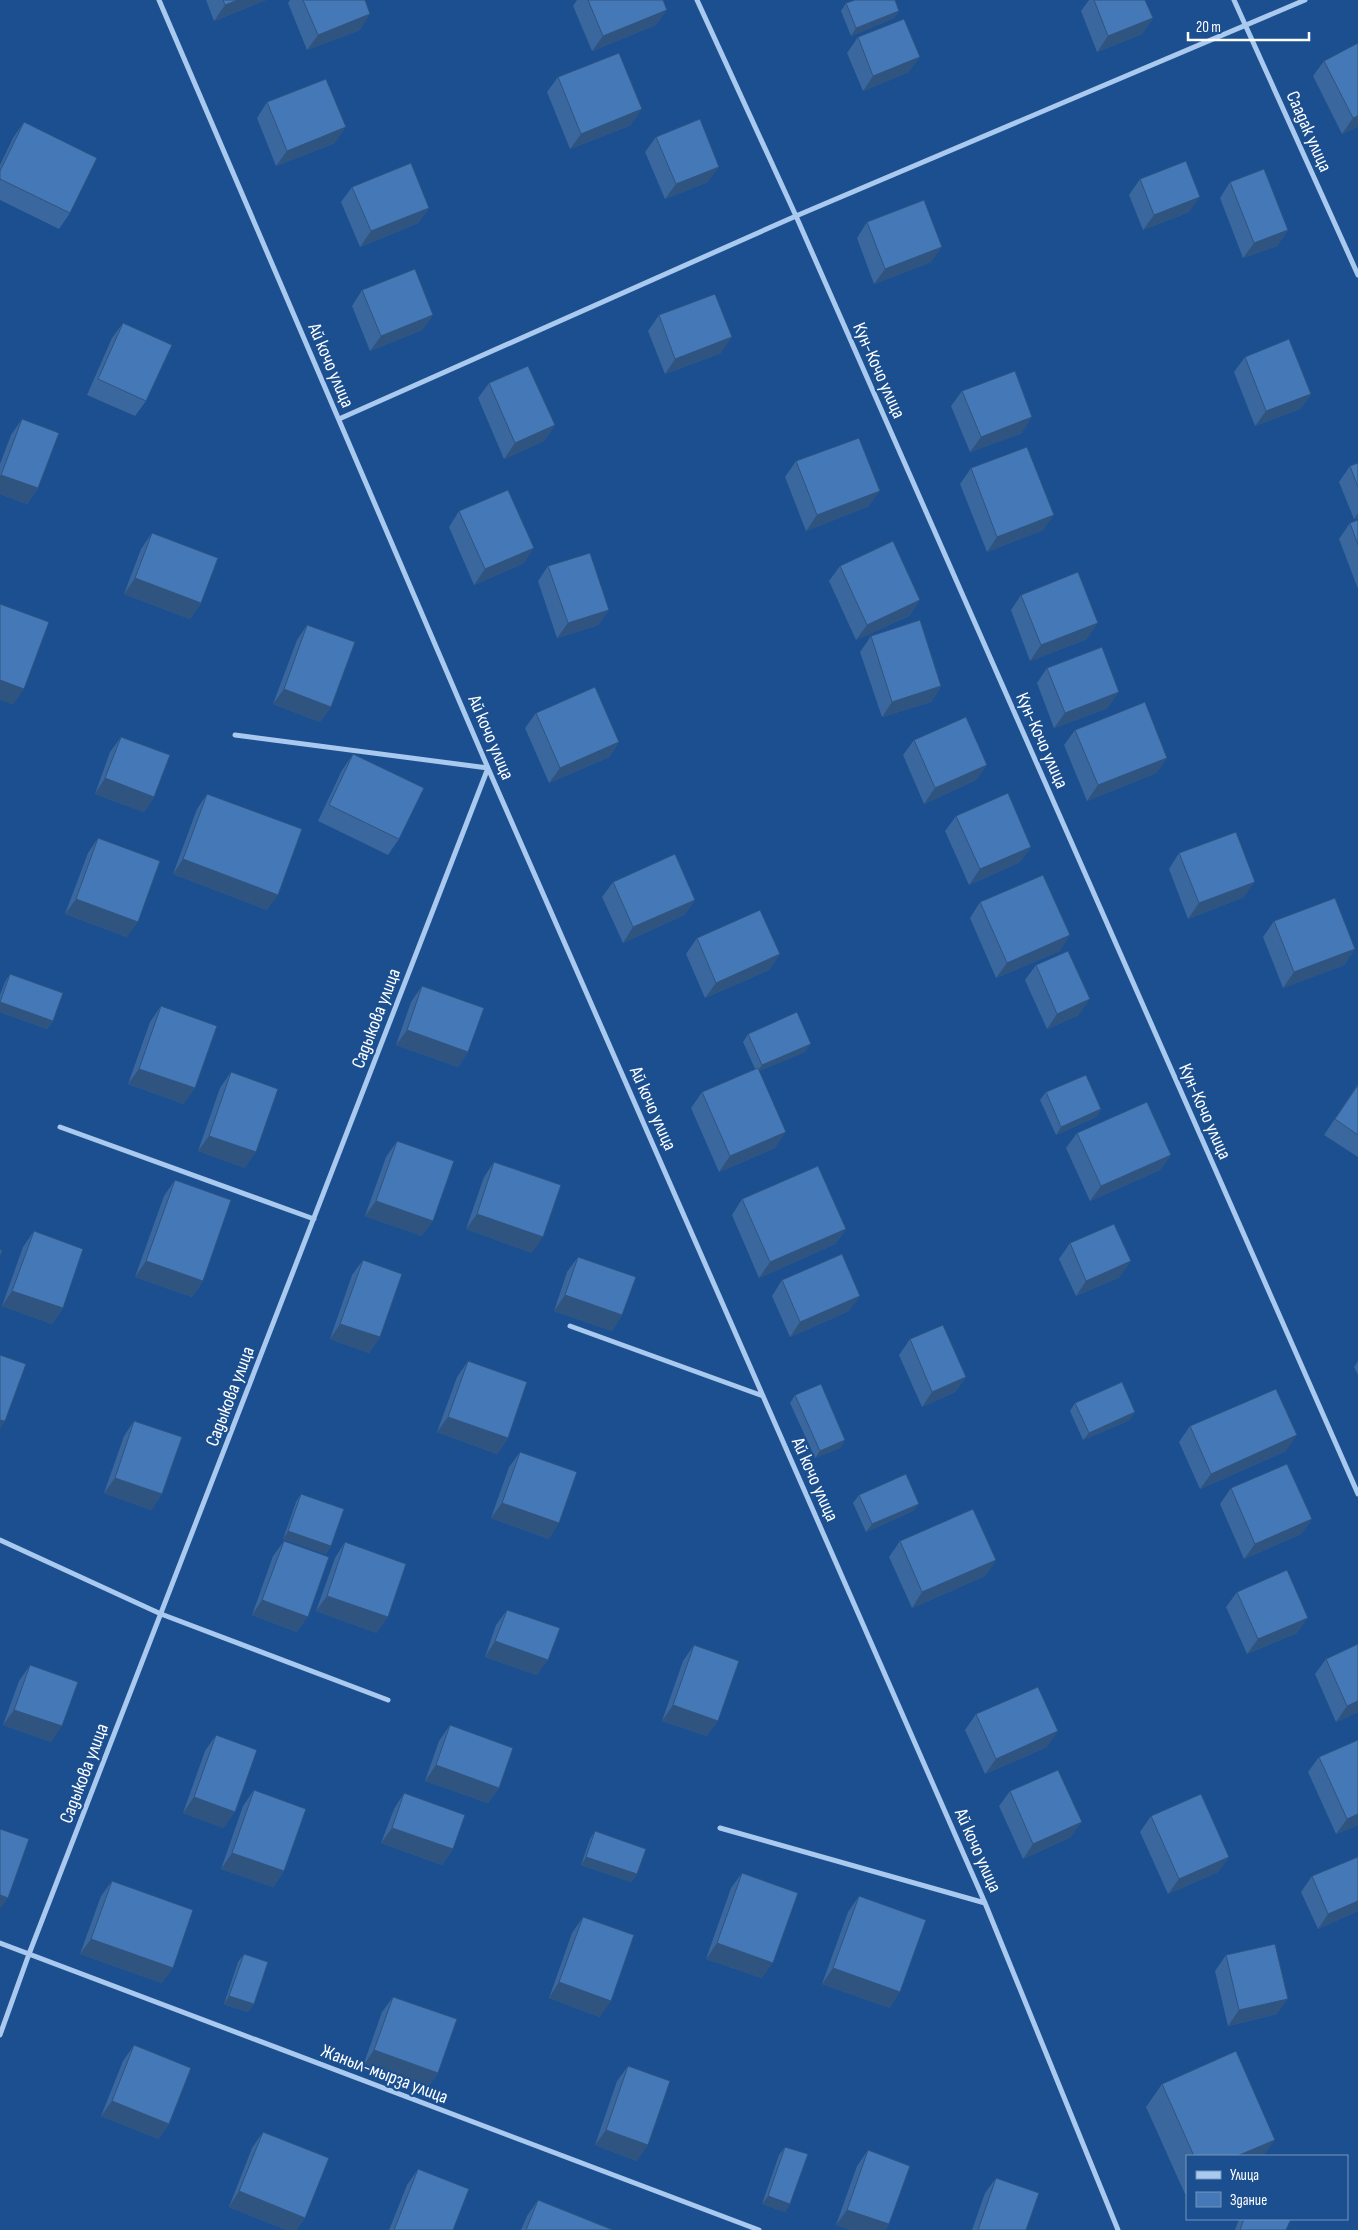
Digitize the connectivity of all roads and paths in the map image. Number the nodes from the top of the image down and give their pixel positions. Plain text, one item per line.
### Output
1 (159, 0) edge
2 (698, 0) edge
3 (1234, 0) edge
4 (1305, 0) edge
5 (1246, 25) junction
6 (796, 216) junction
7 (1358, 275) edge
8 (339, 419) junction
9 (235, 736) dead end
10 (488, 768) junction
11 (60, 1128) dead end
12 (314, 1219) junction
13 (570, 1326) dead end
14 (763, 1396) junction
15 (1358, 1494) edge
16 (0, 1540) edge
17 (161, 1614) junction
18 (388, 1700) dead end
19 (720, 1828) dead end
20 (986, 1903) junction
21 (0, 1944) edge
22 (29, 1954) junction
23 (0, 2035) edge
24 (759, 2230) edge
25 (1118, 2230) edge

1 - 8 street, Ай кочо улица
2 - 6 street, Кун-Кочо улица
3 - 5 street, Саадак улица
4 - 5 street
5 - 6 street
5 - 7 street, Саадак улица
6 - 8 street
6 - 15 street, Кун-Кочо улица
8 - 10 street, Ай кочо улица
9 - 10 street
10 - 12 street, Садыкова улица
10 - 14 street, Ай кочо улица
11 - 12 street
12 - 17 street, Садыкова улица
13 - 14 street
14 - 20 street, Ай кочо улица
16 - 17 street
17 - 18 street
17 - 22 street, Садыкова улица
19 - 20 street
20 - 25 street, Ай кочо улица
21 - 22 street, Жаныл-мырза улица
22 - 23 street, Садыкова улица
22 - 24 street, Жаныл-мырза улица

